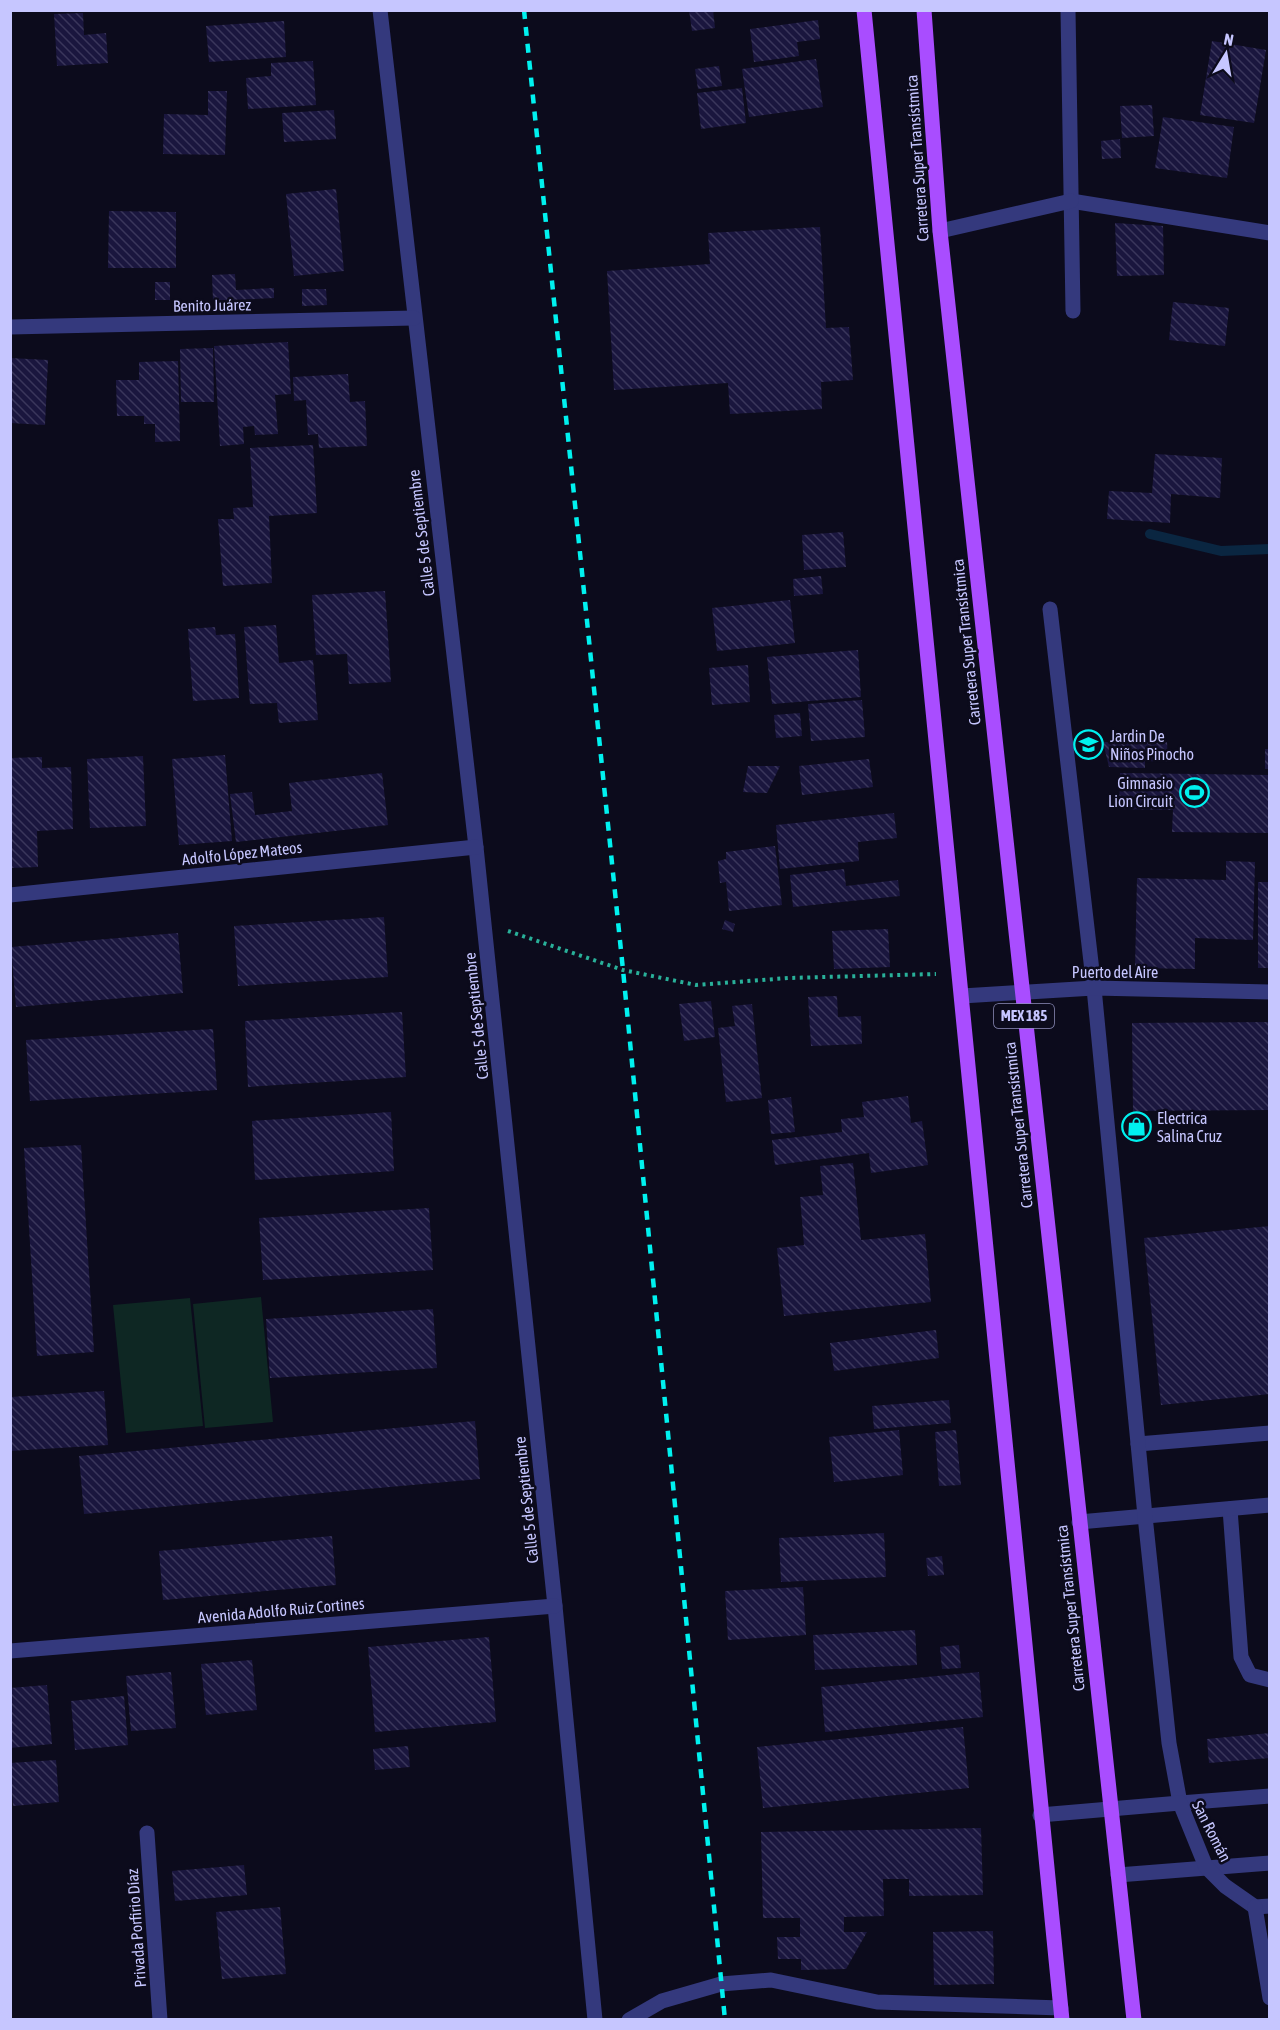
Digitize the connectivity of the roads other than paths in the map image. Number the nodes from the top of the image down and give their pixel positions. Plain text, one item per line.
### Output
1 (380, 10) edge
2 (864, 10) edge
3 (924, 10) edge
4 (1068, 10) edge
5 (1071, 201) junction
6 (940, 231) junction
7 (1269, 233) edge
8 (1073, 311) dead end
9 (414, 318) junction
10 (10, 327) edge
11 (1050, 609) dead end
12 (476, 847) junction
13 (10, 895) edge
14 (1094, 988) junction
15 (1021, 992) junction
16 (1269, 992) edge
17 (962, 996) junction
18 (1269, 1433) edge
19 (1138, 1444) junction
20 (1269, 1505) edge
21 (1230, 1509) junction
22 (1145, 1516) junction
23 (1079, 1522) junction
24 (555, 1606) junction
25 (10, 1651) edge
26 (1269, 1680) edge
27 (1269, 1796) edge
28 (1180, 1803) junction
29 (1109, 1809) junction
30 (1040, 1815) junction
31 (147, 1833) dead end
32 (1269, 1863) edge
33 (1206, 1867) junction
34 (1118, 1875) junction
35 (1262, 1906) edge
36 (1269, 1998) edge
37 (1062, 2014) edge
38 (160, 2019) edge
39 (595, 2019) edge
40 (628, 2019) edge
41 (1134, 2019) edge

1 - 9 street, Calle 5 de Septiembre
2 - 17 main road
3 - 6 main road, Carretera Super Transístmica / MEX 185
4 - 5 street
5 - 6 street
5 - 7 street
5 - 8 street
6 - 15 main road, Carretera Super Transístmica / MEX 185
9 - 10 street, Benito Juárez
9 - 12 street, Calle 5 de Septiembre
11 - 14 street
12 - 13 street, Adolfo López Mateos
12 - 24 street, Calle 5 de Septiembre
14 - 15 street, Puerto del Aire
14 - 16 street, Puerto del Aire
14 - 19 street
15 - 17 street, Puerto del Aire
15 - 23 main road, Carretera Super Transístmica / MEX 185
17 - 30 main road
18 - 19 street
19 - 22 street
20 - 21 street
21 - 22 street
21 - 26 street
22 - 23 street
22 - 28 street
23 - 29 main road, Carretera Super Transístmica / MEX 185
24 - 25 street, Avenida Adolfo Ruiz Cortines
24 - 39 street, Calle 5 de Septiembre
27 - 28 street
28 - 29 street, San Román
28 - 33 street, San Román
29 - 30 street, San Román
29 - 34 main road, Carretera Super Transístmica / MEX 185
30 - 37 main road
31 - 38 street, Privada Porfirio Díaz
32 - 33 street
33 - 34 street
33 - 35 street, San Román
34 - 41 main road, Carretera Super Transístmica / MEX 185
35 - 36 street
37 - 40 street

